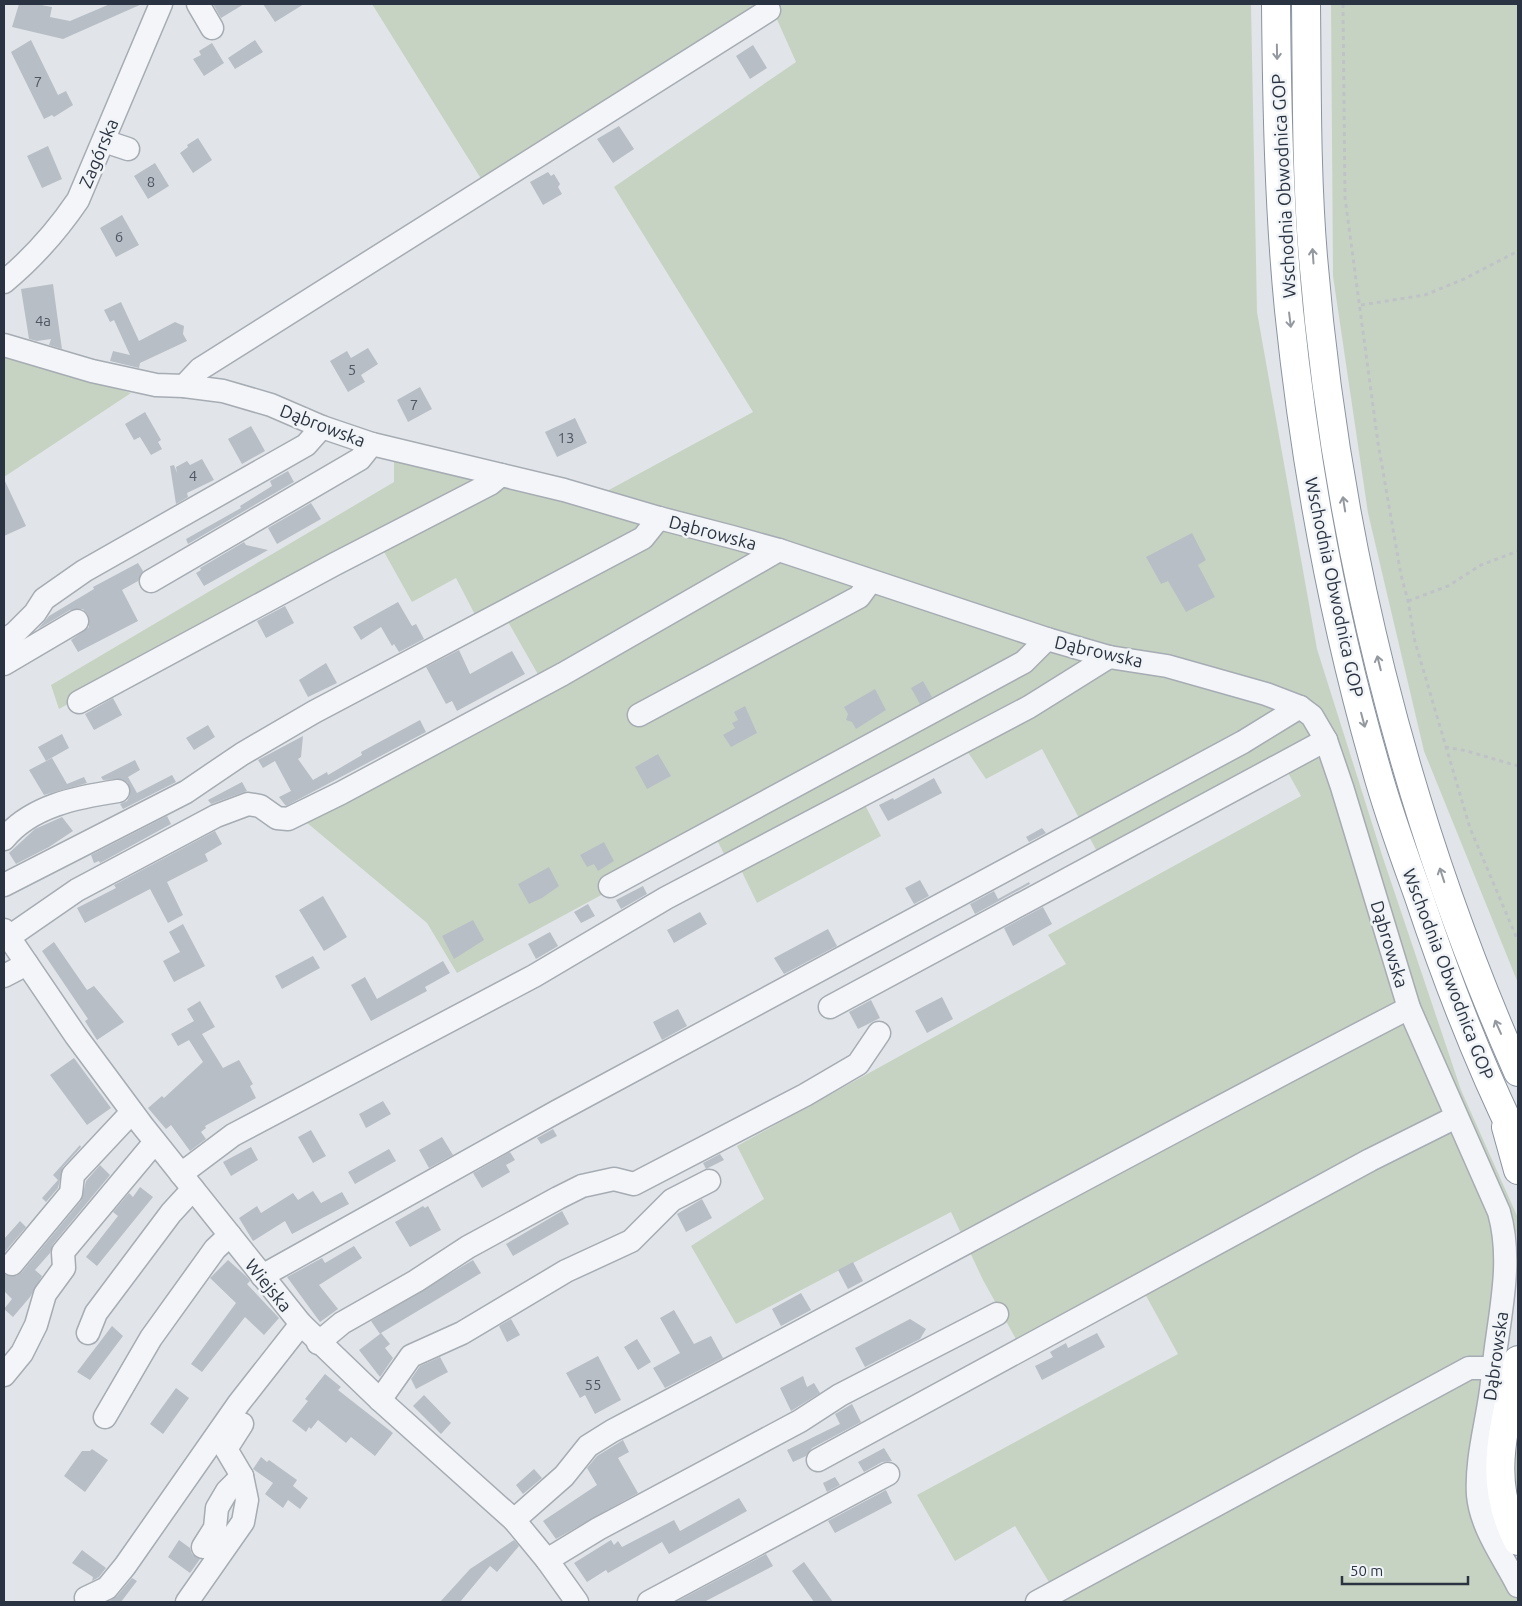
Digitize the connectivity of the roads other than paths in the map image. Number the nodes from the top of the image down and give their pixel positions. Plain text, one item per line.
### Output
1 (161, 4) edge
2 (198, 4) edge
3 (1276, 4) edge
4 (1306, 4) edge
5 (769, 10) dead end
6 (212, 28) dead end
7 (104, 141) junction
8 (128, 149) dead end
9 (4, 282) edge
10 (4, 345) edge
11 (184, 386) junction
12 (322, 427) junction
13 (372, 444) junction
14 (501, 475) junction
15 (659, 518) junction
16 (779, 550) junction
17 (151, 581) dead end
18 (870, 582) junction
19 (77, 621) dead end
20 (1046, 640) junction
21 (4, 641) edge
22 (1109, 657) junction
23 (4, 664) edge
24 (79, 702) dead end
25 (1300, 707) junction
26 (638, 715) dead end
27 (1326, 740) junction
28 (118, 791) dead end
29 (4, 839) edge
30 (4, 885) edge
31 (610, 886) dead end
32 (6, 934) edge
33 (27, 964) junction
34 (4, 976) edge
35 (830, 1007) dead end
36 (1409, 1008) junction
37 (879, 1033) dead end
38 (1518, 1072) edge
39 (1500, 1106) junction
40 (132, 1112) junction
41 (1456, 1117) junction
42 (155, 1142) junction
43 (1518, 1143) edge
44 (1518, 1170) edge
45 (710, 1181) dead end
46 (187, 1182) junction
47 (230, 1235) junction
48 (12, 1264) dead end
49 (262, 1276) junction
50 (997, 1314) dead end
51 (88, 1333) dead end
52 (309, 1333) junction
53 (1506, 1364) edge
54 (4, 1375) edge
55 (380, 1400) junction
56 (105, 1417) dead end
57 (1518, 1428) edge
58 (818, 1460) dead end
59 (1500, 1473) junction
60 (888, 1474) dead end
61 (242, 1476) junction
62 (514, 1520) junction
63 (1518, 1541) edge
64 (203, 1547) dead end
65 (548, 1560) junction
66 (1518, 1586) edge
67 (86, 1598) dead end
68 (187, 1602) edge
69 (577, 1602) edge
70 (649, 1602) edge
71 (1037, 1602) edge

1 - 7 street, Zagórska
2 - 6 street
3 -> 39 highway, Wschodnia Obwodnica GOP
38 -> 4 highway, Wschodnia Obwodnica GOP
5 - 11 street
7 - 8 street
7 - 9 street, Zagórska
10 - 11 street, Dąbrowska
11 - 12 street, Dąbrowska
12 - 13 street, Dąbrowska
12 - 21 street
13 - 14 street, Dąbrowska
13 - 17 street
14 - 15 street, Dąbrowska
14 - 24 street
15 - 16 street, Dąbrowska
15 - 30 street
16 - 18 street, Dąbrowska
16 - 32 street
18 - 20 street, Dąbrowska
18 - 26 street
19 - 23 street
20 - 22 street, Dąbrowska
20 - 31 street
22 - 25 street, Dąbrowska
22 - 46 street
25 - 27 street, Dąbrowska
25 - 49 street
27 - 35 street
27 - 36 street, Dąbrowska
28 - 29 street
32 - 33 street, Wiejska
33 - 34 street
33 - 40 street, Wiejska
36 - 41 street, Dąbrowska
36 - 62 street
37 - 52 street
39 - 43 highway, Wschodnia Obwodnica GOP
39 - 44 highway
40 - 42 street, Wiejska
40 - 48 street
41 - 53 street, Dąbrowska
41 - 58 street
42 - 46 street, Wiejska
42 - 54 street
45 - 55 street
46 - 47 street, Wiejska
46 - 51 street
47 - 49 street, Wiejska
47 - 56 street
49 - 52 street, Wiejska
50 - 65 street
52 - 55 street, Wiejska
52 - 61 street
52 - 67 street
53 - 59 highway
53 - 66 street, Dąbrowska
53 - 71 street
55 - 62 street, Wiejska
57 - 59 highway
59 - 63 highway
60 - 70 street
61 - 64 street
61 - 68 street
62 - 65 street, Wiejska
65 - 69 street, Wiejska

